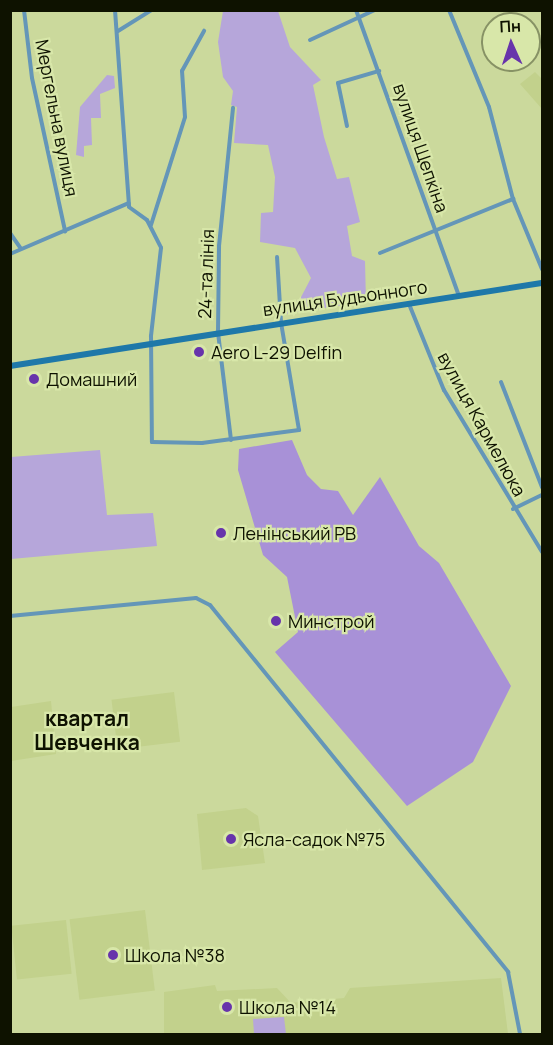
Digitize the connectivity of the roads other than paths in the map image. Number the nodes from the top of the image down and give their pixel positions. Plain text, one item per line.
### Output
1 (24, 10) edge
2 (115, 10) edge
3 (151, 10) edge
4 (357, 10) edge
5 (375, 10) edge
6 (449, 10) edge
7 (359, 18) junction
8 (118, 31) junction
9 (204, 31) dead end
10 (310, 40) dead end
11 (379, 71) junction
12 (233, 108) dead end
13 (347, 126) dead end
14 (513, 199) junction
15 (129, 203) junction
16 (151, 225) junction
17 (65, 231) junction
18 (436, 232) junction
19 (10, 233) edge
20 (21, 249) junction
21 (380, 253) dead end
22 (10, 254) edge
23 (277, 257) dead end
24 (543, 269) edge
25 (543, 283) edge
26 (459, 296) junction
27 (409, 304) junction
28 (281, 322) junction
29 (218, 332) junction
30 (151, 342) junction
31 (10, 366) edge
32 (501, 382) dead end
33 (231, 440) junction
34 (543, 488) edge
35 (543, 495) edge
36 (513, 508) junction
37 (543, 552) edge
38 (10, 616) edge
39 (520, 1035) edge

1 - 17 street, Мергельна вулиця
2 - 8 street
3 - 8 street
4 - 7 street, вулиця Щепкіна
5 - 7 street
6 - 14 street
7 - 10 street
7 - 11 street, вулиця Щепкіна
8 - 15 street
9 - 16 street
11 - 13 street
11 - 18 street, вулиця Щепкіна
12 - 29 street, 24-та лінія
14 - 18 street
14 - 24 street
15 - 16 street
15 - 17 street
16 - 30 street
17 - 20 street
18 - 21 street
18 - 26 street, вулиця Щепкіна
19 - 20 street
20 - 22 street
23 - 28 street
25 - 26 main road, вулиця Будьонного
26 - 27 main road, вулиця Будьонного
27 - 28 main road, вулиця Будьонного
27 - 36 street, вулиця Кармелюка
28 - 29 main road, вулиця Будьонного
28 - 33 street
29 - 30 main road, вулиця Будьонного
29 - 33 street, 24-та лінія
30 - 31 main road, вулиця Будьонного
30 - 33 street
32 - 34 street
35 - 36 street
36 - 37 street, вулиця Кармелюка
38 - 39 street

